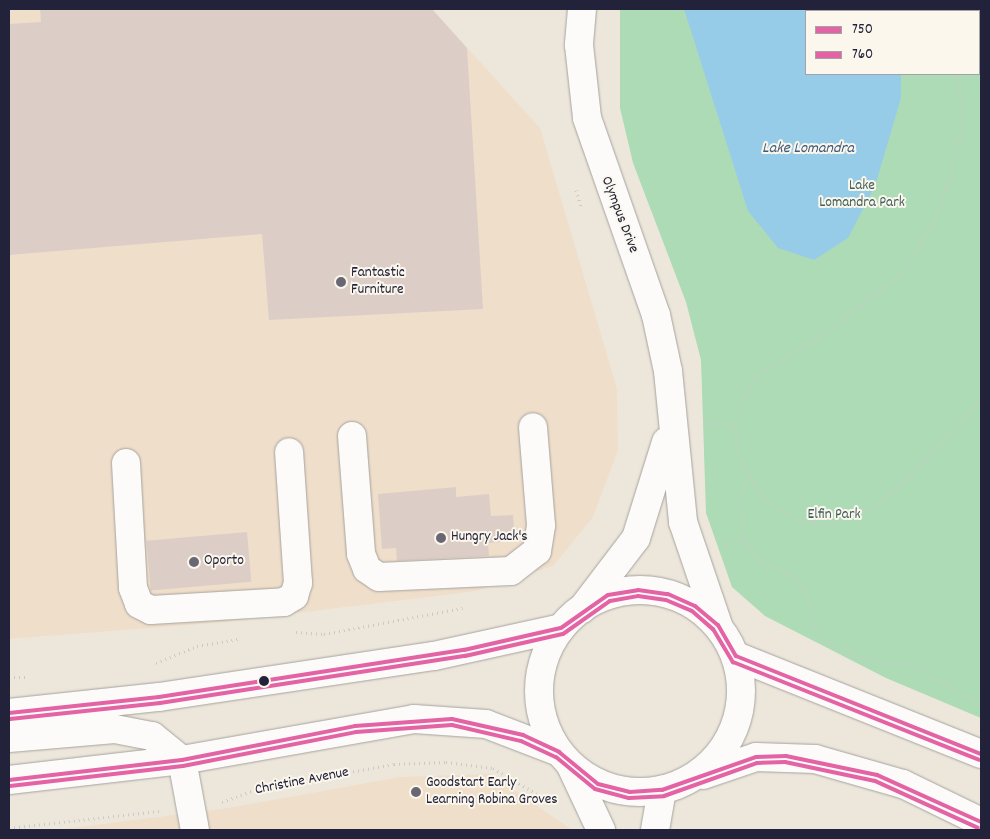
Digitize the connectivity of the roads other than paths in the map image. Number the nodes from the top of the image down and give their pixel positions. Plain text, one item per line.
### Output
1 (582, 9) edge
2 (672, 418) junction
3 (533, 427) dead end
4 (352, 436) dead end
5 (289, 452) dead end
6 (126, 463) dead end
7 (582, 609) junction
8 (718, 625) junction
9 (561, 628) junction
10 (736, 656) junction
11 (9, 713) edge
12 (9, 738) edge
13 (981, 754) edge
14 (565, 759) junction
15 (182, 760) junction
16 (692, 779) junction
17 (9, 780) edge
18 (662, 790) junction
19 (193, 819) edge
20 (981, 822) edge
21 (601, 830) edge
22 (655, 830) edge

1 - 2 main road, Olympus Drive
2 - 7 main road, Olympus Drive
2 - 8 main road, Olympus Drive
3 - 4 main road
5 - 6 main road
7 - 8 main road
7 - 9 main road
8 - 10 main road
9 - 11 main road
9 - 14 main road
10 - 13 main road
10 - 16 main road
12 - 15 main road
14 - 15 main road
14 - 18 main road
14 - 21 main road
15 - 17 main road
15 - 19 main road
16 - 18 main road
16 - 20 main road
18 - 22 main road

